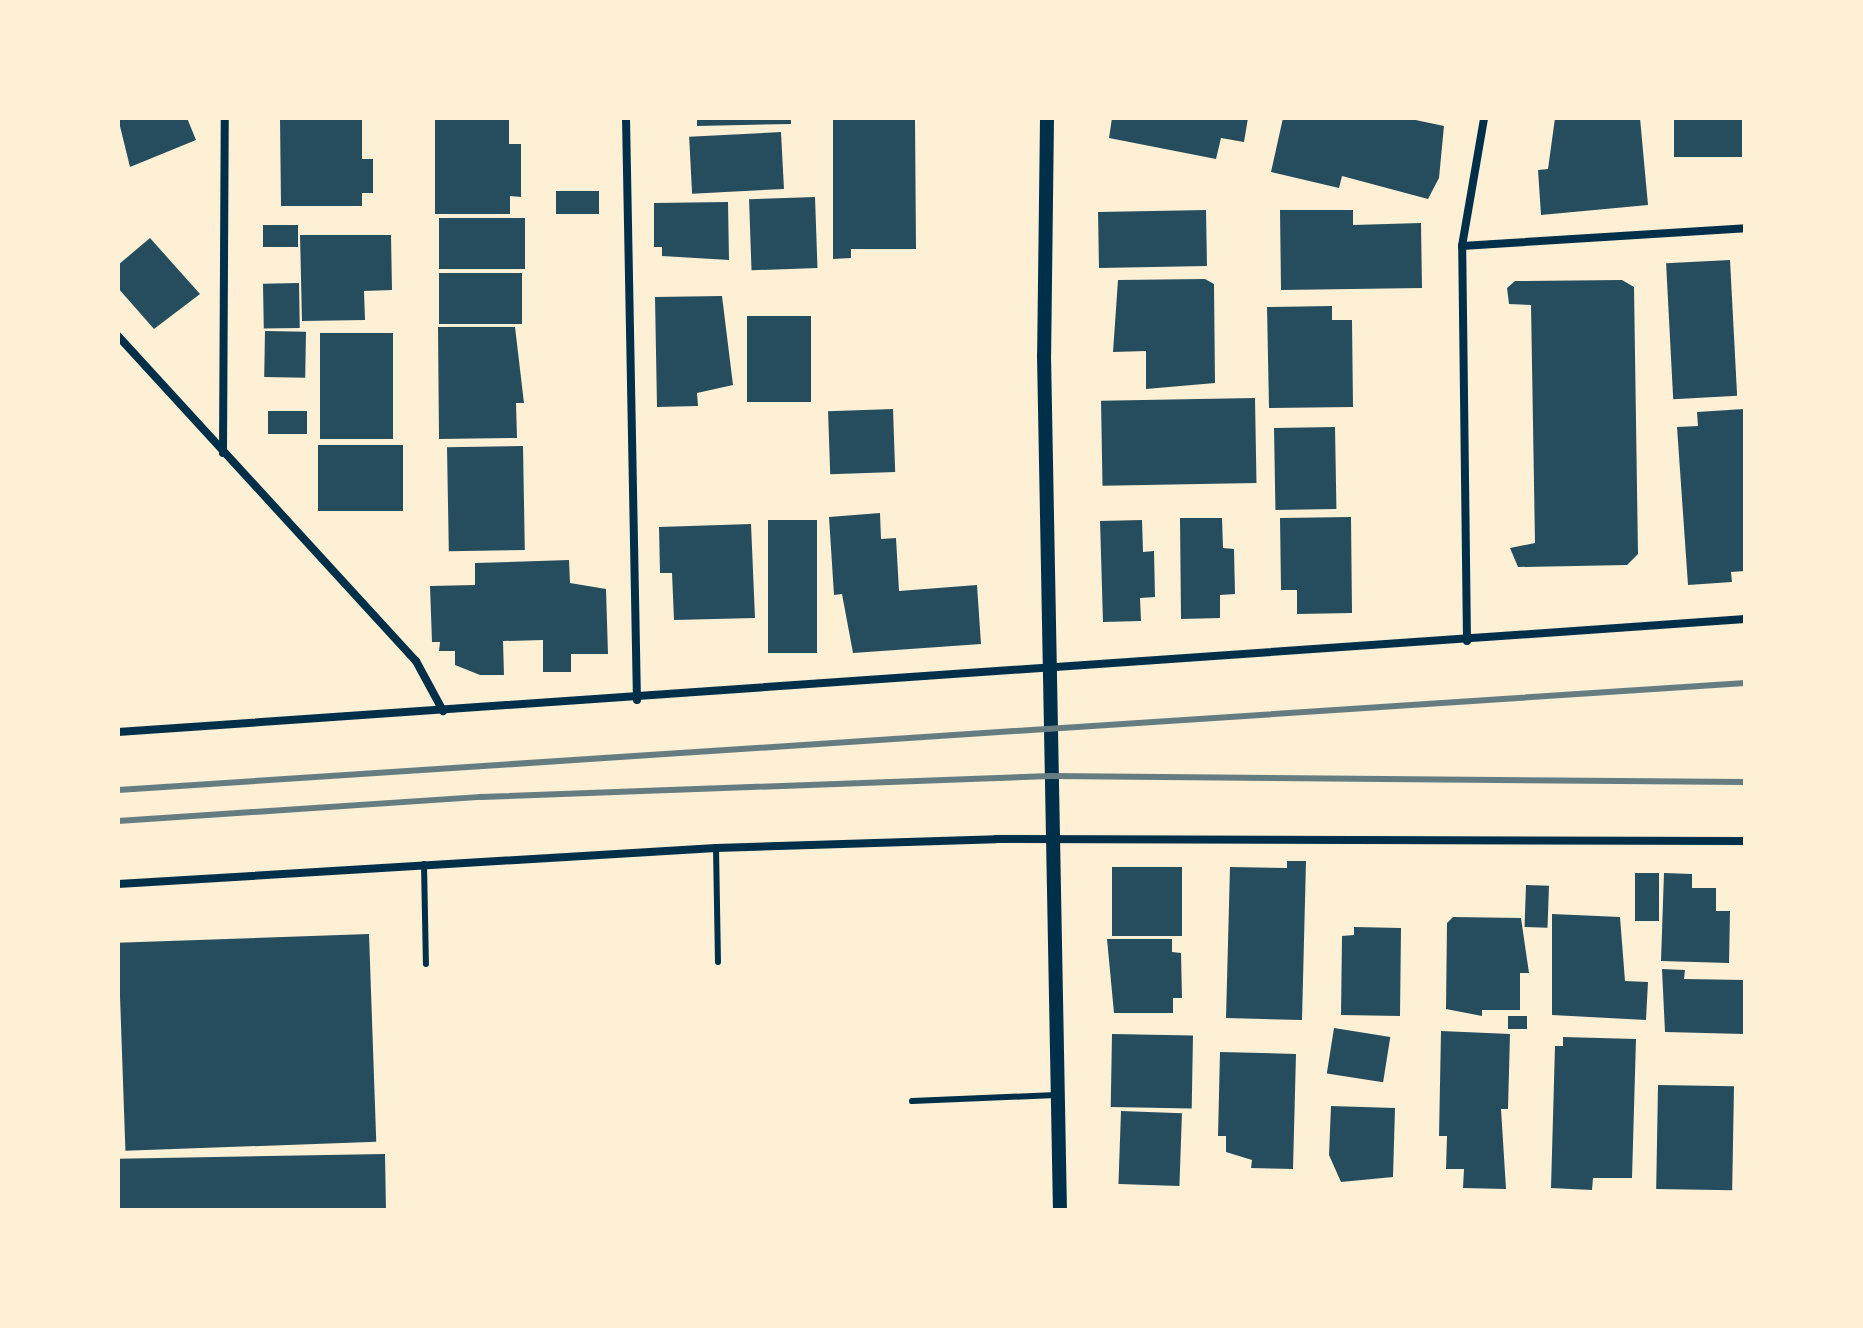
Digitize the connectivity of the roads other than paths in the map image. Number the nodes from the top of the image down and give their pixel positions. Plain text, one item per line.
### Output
1 (225, 118) edge
2 (626, 118) edge
3 (1047, 118) edge
4 (1484, 118) edge
5 (1745, 228) edge
6 (1462, 246) junction
7 (118, 336) edge
8 (223, 453) junction
9 (1745, 619) edge
10 (1467, 641) junction
11 (1050, 668) junction
12 (637, 700) junction
13 (443, 711) junction
14 (118, 732) edge
15 (1053, 839) junction
16 (1745, 841) edge
17 (716, 848) junction
18 (424, 864) junction
19 (118, 884) edge
20 (718, 962) dead end
21 (426, 964) dead end
22 (1057, 1095) junction
23 (912, 1101) dead end
24 (1060, 1210) edge

1 - 8 street
2 - 12 street
3 - 11 street
4 - 6 street
5 - 6 street
6 - 10 street
7 - 8 street
8 - 13 street
9 - 10 street
10 - 11 street
11 - 12 street
11 - 15 street
12 - 13 street
13 - 14 street
15 - 16 street
15 - 17 street
15 - 22 street
17 - 18 street
17 - 20 lane
18 - 19 street
18 - 21 lane
22 - 23 lane
22 - 24 street

